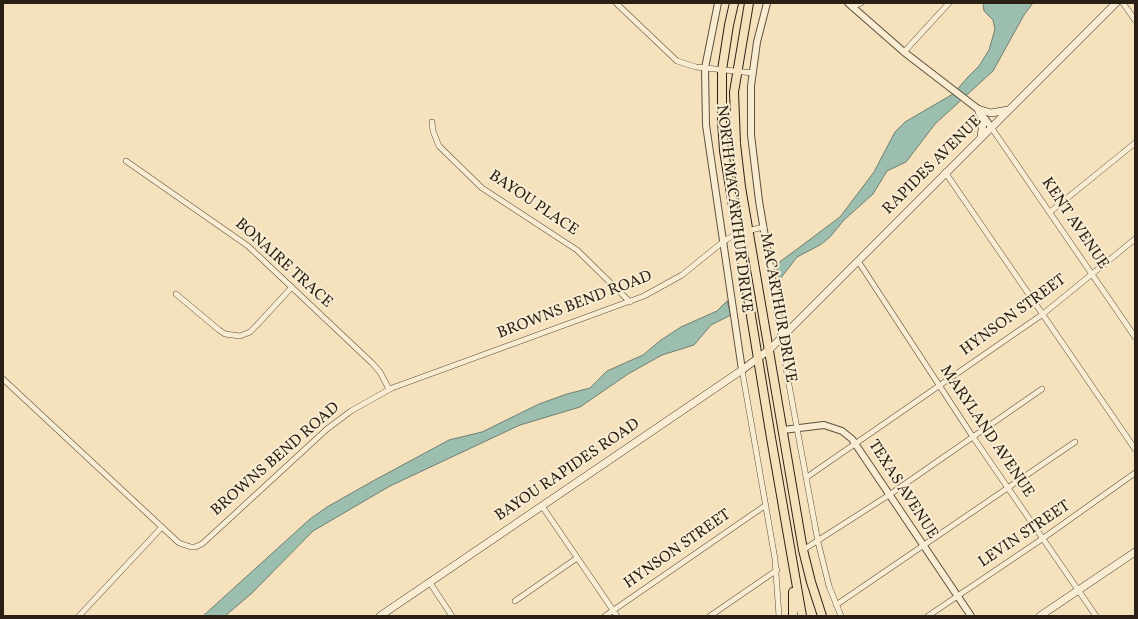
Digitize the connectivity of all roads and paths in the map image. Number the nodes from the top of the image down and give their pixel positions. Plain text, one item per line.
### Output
1 (616, 3) edge
2 (718, 3) edge
3 (734, 3) edge
4 (748, 3) edge
5 (767, 3) edge
6 (861, 3) edge
7 (948, 3) edge
8 (1116, 3) edge
9 (1123, 3) edge
10 (850, 5) edge
11 (1135, 20) edge
12 (904, 52) junction
13 (705, 68) junction
14 (722, 70) junction
15 (736, 72) junction
16 (753, 73) junction
17 (976, 107) junction
18 (1008, 110) junction
19 (432, 122) dead end
20 (991, 127) junction
21 (981, 137) junction
22 (1135, 143) edge
23 (126, 161) dead end
24 (945, 172) junction
25 (1050, 212) junction
26 (764, 227) junction
27 (749, 229) junction
28 (738, 233) junction
29 (1135, 239) edge
30 (724, 241) junction
31 (858, 261) junction
32 (1092, 274) junction
33 (292, 287) junction
34 (176, 294) dead end
35 (630, 302) junction
36 (1043, 314) junction
37 (782, 337) junction
38 (1135, 337) edge
39 (770, 349) junction
40 (758, 358) junction
41 (742, 370) junction
42 (3, 379) edge
43 (939, 386) junction
44 (389, 389) junction
45 (1042, 389) dead end
46 (798, 428) junction
47 (783, 430) junction
48 (770, 432) junction
49 (973, 437) junction
50 (1133, 441) edge
51 (1075, 442) dead end
52 (856, 443) junction
53 (1135, 449) edge
54 (1135, 473) edge
55 (807, 477) junction
56 (1008, 487) junction
57 (889, 495) junction
58 (766, 505) junction
59 (542, 506) junction
60 (162, 528) junction
61 (1042, 539) junction
62 (789, 541) junction
63 (818, 542) junction
64 (923, 545) junction
65 (803, 550) junction
66 (1135, 552) edge
67 (577, 558) junction
68 (777, 570) junction
69 (430, 583) junction
70 (1078, 591) junction
71 (957, 596) junction
72 (515, 601) dead end
73 (836, 605) junction
74 (613, 611) junction
75 (79, 616) edge
76 (380, 616) edge
77 (452, 616) edge
78 (605, 616) edge
79 (617, 616) edge
80 (710, 616) edge
81 (779, 616) edge
82 (793, 616) edge
83 (802, 616) edge
84 (822, 616) edge
85 (841, 616) edge
86 (928, 616) edge
87 (970, 616) edge
88 (1040, 616) edge
89 (1096, 616) edge

1 - 13 street
2 - 13 street, NORTH MACARTHUR DRIVE
3 - 14 highway, MACARTHUR DRIVE
4 - 15 highway, MACARTHUR DRIVE
5 - 16 street, NORTH MACARTHUR DRIVE
6 - 10 street
7 - 12 street
8 - 18 main road, RAPIDES AVENUE
9 - 11 street
10 - 12 street
12 - 17 street
13 - 14 street
13 - 30 street, NORTH MACARTHUR DRIVE
14 - 15 street
14 - 28 highway, MACARTHUR DRIVE
15 - 16 street
15 - 27 highway, MACARTHUR DRIVE
16 - 26 street, NORTH MACARTHUR DRIVE
17 - 18 main road
17 - 20 street
17 - 21 main road
18 - 20 main road, RAPIDES AVENUE
19 - 35 street, BAYOU PLACE
20 - 21 main road, RAPIDES AVENUE
20 - 25 street, KENT AVENUE
21 - 24 main road, RAPIDES AVENUE
22 - 25 street
23 - 33 street, BONAIRE TRACE
24 - 31 main road, RAPIDES AVENUE
24 - 36 street
25 - 32 street, KENT AVENUE
26 - 27 street, BROWNS BEND ROAD
26 - 37 street, NORTH MACARTHUR DRIVE
27 - 28 street, BROWNS BEND ROAD
27 - 39 highway, MACARTHUR DRIVE
28 - 30 street, BROWNS BEND ROAD
28 - 40 highway, MACARTHUR DRIVE
29 - 32 street, HYNSON STREET
30 - 35 street, BROWNS BEND ROAD
30 - 41 street, NORTH MACARTHUR DRIVE
31 - 37 main road, RAPIDES AVENUE
31 - 43 street, MARYLAND AVENUE
32 - 36 street, HYNSON STREET
32 - 38 street, KENT AVENUE
33 - 34 street
33 - 44 street, BONAIRE TRACE
35 - 44 street, BROWNS BEND ROAD
36 - 43 street, HYNSON STREET
36 - 50 street
37 - 39 main road, RAPIDES AVENUE
37 - 46 street, MACARTHUR DRIVE
39 - 40 main road, BAYOU RAPIDES ROAD
39 - 47 highway, MACARTHUR DRIVE
40 - 41 main road, BAYOU RAPIDES ROAD
40 - 48 highway, MACARTHUR DRIVE
41 - 58 street
41 - 59 main road, BAYOU RAPIDES ROAD
42 - 60 street, BROWNS BEND ROAD
43 - 49 street, MARYLAND AVENUE
43 - 52 street, HYNSON STREET
44 - 60 street, BROWNS BEND ROAD
45 - 49 street
46 - 47 street, TEXAS AVENUE
46 - 52 street, TEXAS AVENUE
46 - 55 street, MACARTHUR DRIVE
47 - 48 highway
47 - 65 highway, MACARTHUR DRIVE
48 - 62 highway, MACARTHUR DRIVE
49 - 56 street, MARYLAND AVENUE
49 - 57 street
50 - 53 street
51 - 56 street
52 - 55 street, HYNSON STREET
52 - 57 street, TEXAS AVENUE
54 - 61 street, LEVIN STREET
55 - 63 street, MACARTHUR DRIVE
56 - 61 street, MARYLAND AVENUE
56 - 64 street
57 - 63 street
57 - 64 street, TEXAS AVENUE
58 - 68 street
58 - 74 street, HYNSON STREET
59 - 67 street
59 - 69 main road, BAYOU RAPIDES ROAD
60 - 75 street
61 - 70 street, MARYLAND AVENUE
61 - 71 street, LEVIN STREET
62 - 82 highway
62 - 83 highway, MACARTHUR DRIVE
63 - 65 street
63 - 73 street, MACARTHUR DRIVE
64 - 71 street, TEXAS AVENUE
64 - 73 street
65 - 84 highway, MACARTHUR DRIVE
66 - 70 main road
67 - 72 street
67 - 74 street
68 - 80 street
68 - 81 street
69 - 76 main road, BAYOU RAPIDES ROAD
69 - 77 street
70 - 88 main road
70 - 89 street, MARYLAND AVENUE
71 - 86 street, LEVIN STREET
71 - 87 street, TEXAS AVENUE
73 - 85 street, MACARTHUR DRIVE
74 - 78 street, HYNSON STREET
74 - 79 street

